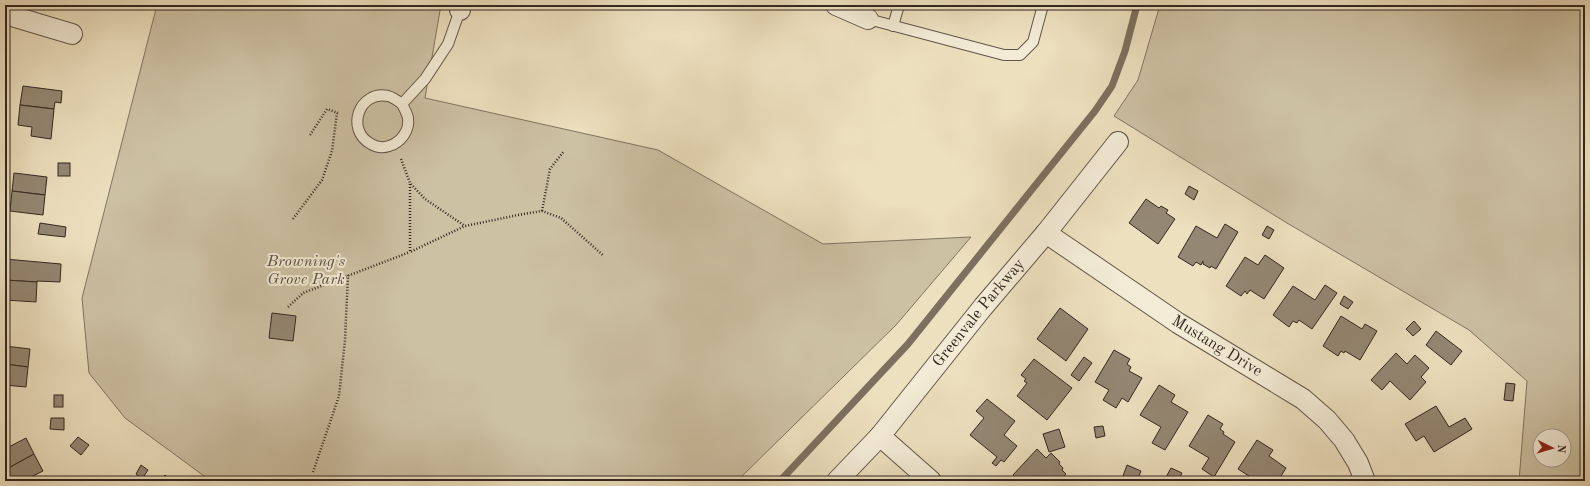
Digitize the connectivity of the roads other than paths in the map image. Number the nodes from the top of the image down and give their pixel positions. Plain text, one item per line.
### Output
1 (836, 5) edge
2 (899, 5) edge
3 (1043, 5) edge
4 (460, 7) edge
5 (5, 14) edge
6 (868, 19) joint
7 (893, 26) junction
8 (72, 34) dead end
9 (402, 104) junction
10 (1118, 142) dead end
11 (1046, 232) junction
12 (880, 436) junction
13 (837, 481) edge
14 (931, 481) edge
15 (1365, 481) edge

1 - 6 street
2 - 7 lane
3 - 7 lane
4 - 9 lane
5 - 8 street
6 - 7 lane
9 - 9 lane
10 - 11 street, Greenvale Parkway
11 - 12 street, Greenvale Parkway
11 - 15 street, Mustang Drive
12 - 13 street, Greenvale Parkway
12 - 14 street

